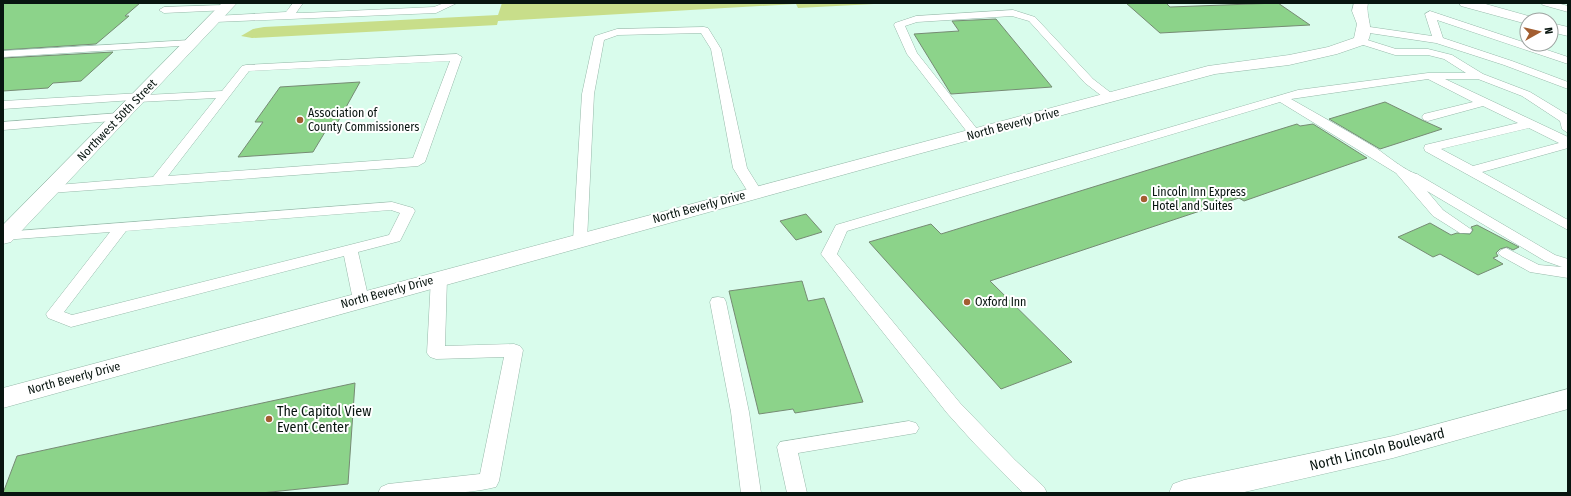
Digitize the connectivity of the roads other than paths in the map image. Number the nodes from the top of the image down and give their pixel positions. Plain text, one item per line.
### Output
1 (298, 3) edge
2 (452, 3) edge
3 (1361, 3) edge
4 (1466, 3) edge
5 (1546, 3) edge
6 (167, 6) edge
7 (1568, 9) edge
8 (224, 10) edge
9 (289, 15) junction
10 (1519, 18) edge
11 (1362, 35) junction
12 (1438, 40) junction
13 (191, 43) junction
14 (3, 54) edge
15 (1568, 61) edge
16 (1428, 76) junction
17 (1479, 76) junction
18 (1568, 86) edge
19 (226, 94) junction
20 (139, 98) junction
21 (1111, 98) junction
22 (1281, 98) junction
23 (1485, 102) junction
24 (3, 105) edge
25 (120, 117) junction
26 (1428, 117) dead end
27 (1530, 124) junction
28 (3, 126) edge
29 (1568, 128) edge
30 (975, 134) junction
31 (1568, 143) edge
32 (1401, 170) junction
33 (1471, 171) junction
34 (157, 181) junction
35 (50, 189) junction
36 (754, 192) junction
37 (122, 226) junction
38 (1568, 226) edge
39 (1465, 230) dead end
40 (3, 236) edge
41 (580, 240) junction
42 (350, 250) junction
43 (1506, 253) dead end
44 (1568, 264) edge
45 (1568, 273) edge
46 (439, 278) junction
47 (361, 300) junction
48 (718, 302) dead end
49 (3, 398) edge
50 (1568, 399) edge
51 (909, 428) dead end
52 (388, 493) edge
53 (751, 493) edge
54 (797, 493) edge
55 (1037, 493) edge
56 (1184, 493) edge

1 - 9 lane
2 - 9 lane
3 - 11 street
4 - 10 street
5 - 7 lane
6 - 8 lane
8 - 9 lane
8 - 13 street, Northwest 50th Street
11 - 12 lane
11 - 17 lane
11 - 21 street, North Beverly Drive
12 - 15 lane
12 - 18 lane
13 - 14 lane
13 - 20 street, Northwest 50th Street
16 - 17 lane
16 - 22 lane
16 - 23 lane
17 - 29 lane
19 - 20 lane
19 - 34 lane
19 - 34 lane
20 - 24 lane
20 - 25 street, Northwest 50th Street
21 - 30 street, North Beverly Drive
21 - 30 lane
22 - 32 lane
22 - 55 lane
23 - 26 lane
23 - 27 lane
25 - 28 lane
25 - 35 street, Northwest 50th Street
27 - 31 lane
27 - 33 lane
30 - 36 street, North Beverly Drive
31 - 33 lane
32 - 39 lane
32 - 44 lane
33 - 38 lane
34 - 35 lane
35 - 40 street, Northwest 50th Street
36 - 41 street, North Beverly Drive
36 - 41 lane
37 - 40 lane
37 - 42 lane
37 - 42 lane
41 - 46 street, North Beverly Drive
42 - 47 lane
43 - 45 lane
46 - 47 street, North Beverly Drive
46 - 52 lane
47 - 49 street, North Beverly Drive
48 - 53 lane
50 - 56 street, North Lincoln Boulevard
51 - 54 lane

